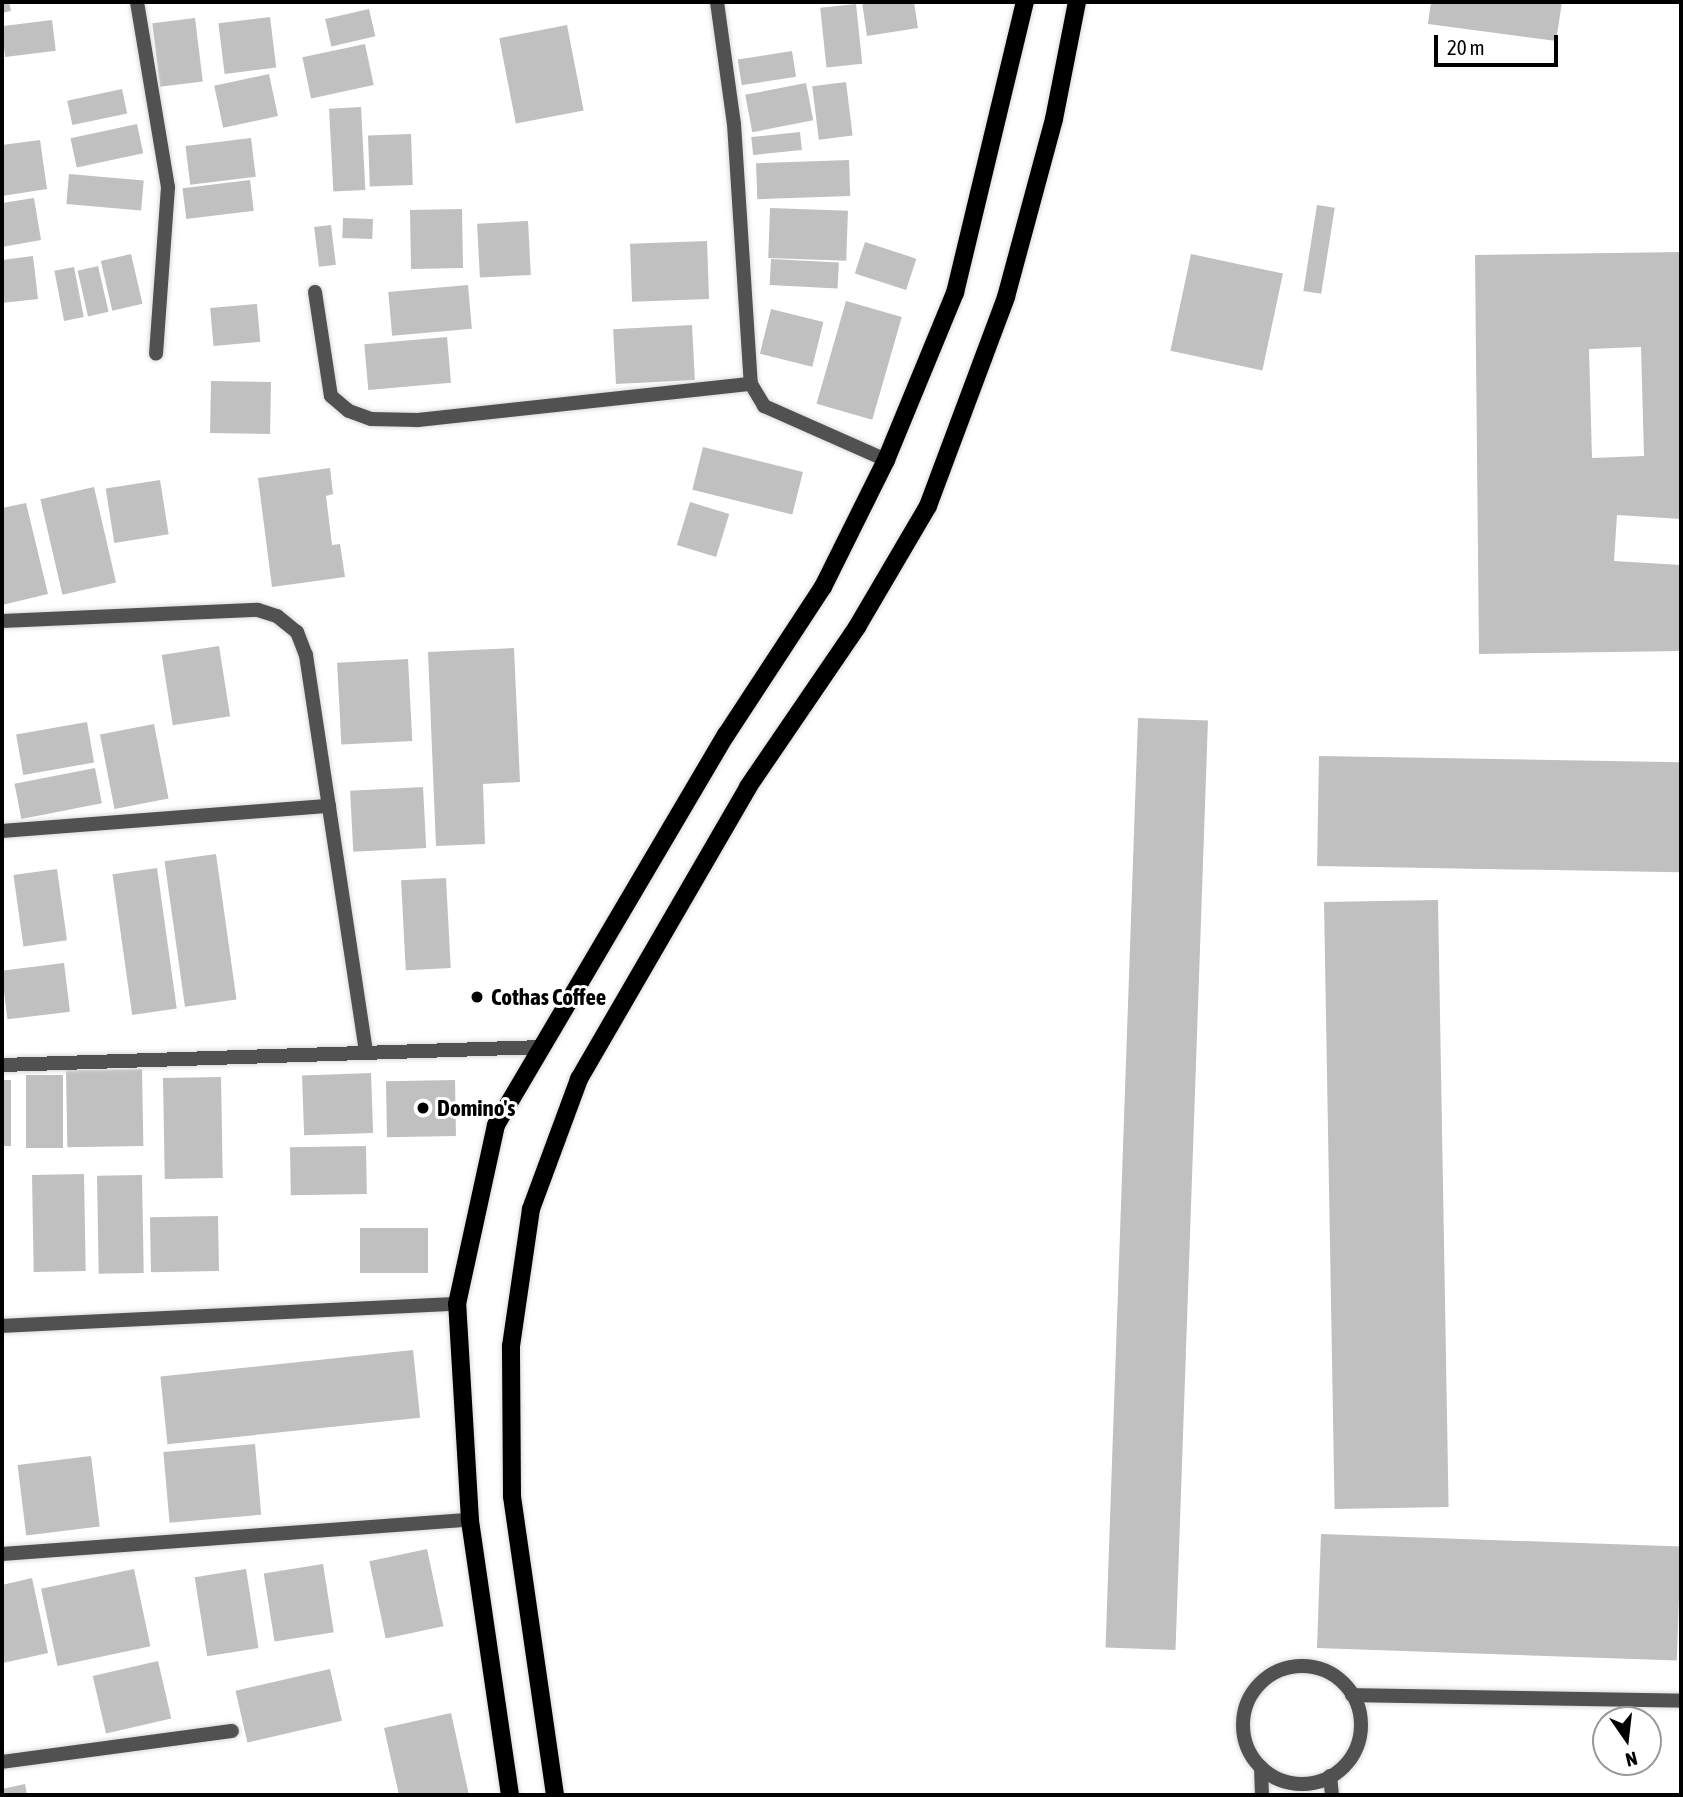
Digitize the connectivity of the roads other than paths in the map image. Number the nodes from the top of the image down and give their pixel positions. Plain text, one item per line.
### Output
1 (137, 2) edge
2 (717, 2) edge
3 (1025, 2) edge
4 (1077, 2) edge
5 (315, 292) dead end
6 (156, 354) dead end
7 (751, 384) junction
8 (886, 460) junction
9 (2, 621) edge
10 (329, 806) junction
11 (2, 831) edge
12 (542, 1047) junction
13 (366, 1053) junction
14 (2, 1065) edge
15 (457, 1304) junction
16 (2, 1326) edge
17 (470, 1520) junction
18 (2, 1554) edge
19 (1352, 1695) junction
20 (1681, 1700) edge
21 (232, 1731) dead end
22 (2, 1762) edge
23 (1261, 1767) junction
24 (1331, 1776) junction
25 (510, 1795) edge
26 (555, 1795) edge
27 (1262, 1795) edge
28 (1332, 1795) edge

1 - 6 street
2 - 7 street
3 - 8 main road
4 - 26 main road
5 - 7 street
7 - 8 street
8 - 12 main road
9 - 10 street
10 - 11 street
10 - 13 street
12 - 13 street
12 - 15 main road
13 - 14 street
15 - 16 street
15 - 17 main road
17 - 18 street
17 - 25 main road
19 - 20 street
19 - 23 street
19 - 24 street
21 - 22 street
23 - 24 street
23 - 27 street
24 - 28 street

